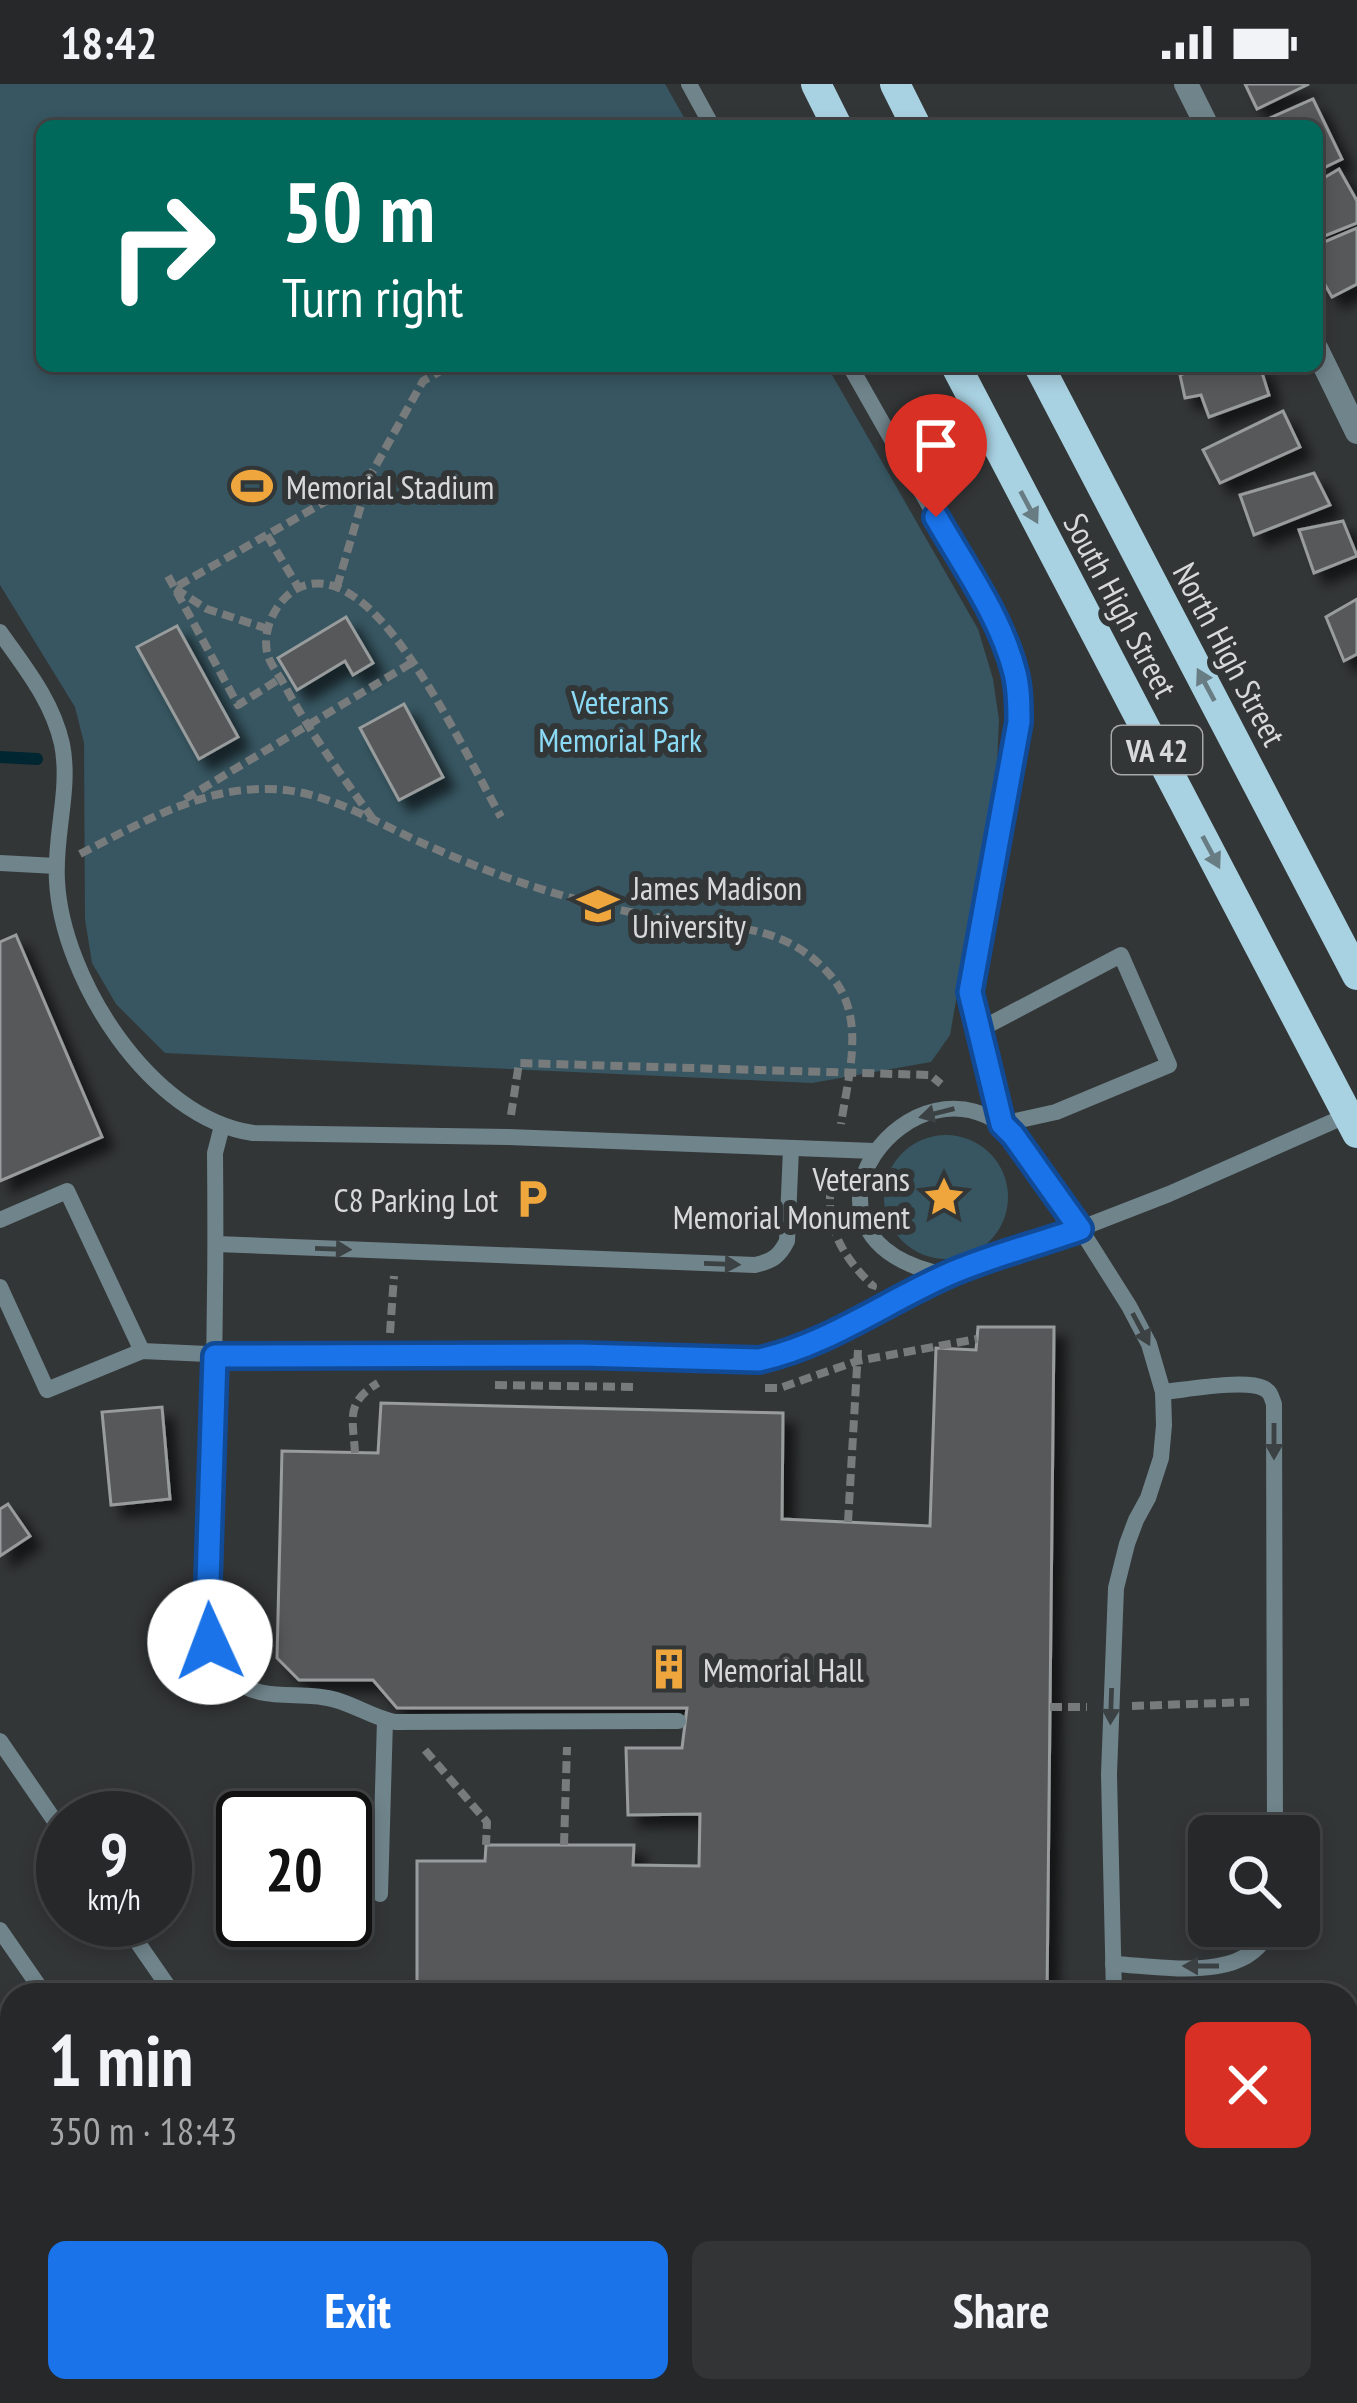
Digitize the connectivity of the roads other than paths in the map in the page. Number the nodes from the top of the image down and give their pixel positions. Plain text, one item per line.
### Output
1 (689, 84) edge
2 (816, 84) edge
3 (895, 84) edge
4 (1186, 84) edge
5 (709, 120) edge
6 (834, 120) edge
7 (913, 120) edge
8 (1204, 120) edge
9 (1323, 362) edge
10 (853, 372) edge
11 (959, 372) edge
12 (1042, 372) edge
13 (1357, 432) edge
14 (0, 632) edge
15 (0, 863) edge
16 (56, 866) junction
17 (1357, 975) edge
18 (979, 1030) junction
19 (1355, 1117) edge
20 (1002, 1124) junction
21 (222, 1126) junction
22 (791, 1149) junction
23 (874, 1151) junction
24 (0, 1220) edge
25 (1080, 1229) junction
26 (216, 1244) junction
27 (946, 1275) junction
28 (0, 1287) edge
29 (142, 1351) junction
30 (215, 1356) junction
31 (1163, 1392) junction
32 (385, 1720) junction
33 (678, 1721) dead end
34 (0, 1741) edge
35 (36, 1794) edge
36 (1274, 1815) edge
37 (380, 1894) dead end
38 (0, 1930) edge
39 (141, 1947) edge
40 (1260, 1947) edge
41 (1113, 1964) junction
42 (37, 1983) edge
43 (166, 1983) edge
44 (1114, 1983) edge

1 - 5 lane
2 - 6 main road
3 - 7 main road
4 - 8 street
9 - 13 street
10 - 18 lane
11 -> 19 main road, South High Street / VA 42
17 -> 12 main road, North High Street / VA 42
14 - 16 lane
15 - 16 lane
16 - 21 lane
18 - 20 lane
18 - 20 lane
19 - 25 lane
20 -> 23 lane
20 - 25 lane
21 - 22 lane
21 - 26 lane
22 - 23 lane
26 -> 22 lane
23 - 27 lane
24 - 29 lane
25 - 27 lane
25 -> 31 lane
26 - 30 lane
27 - 30 lane
28 - 29 lane
29 - 30 lane
30 - 32 lane
31 -> 36 lane
31 -> 41 lane
32 - 33 lane
32 - 37 lane
34 - 35 lane
38 - 42 lane
39 - 43 lane
40 -> 41 lane
41 - 44 lane

